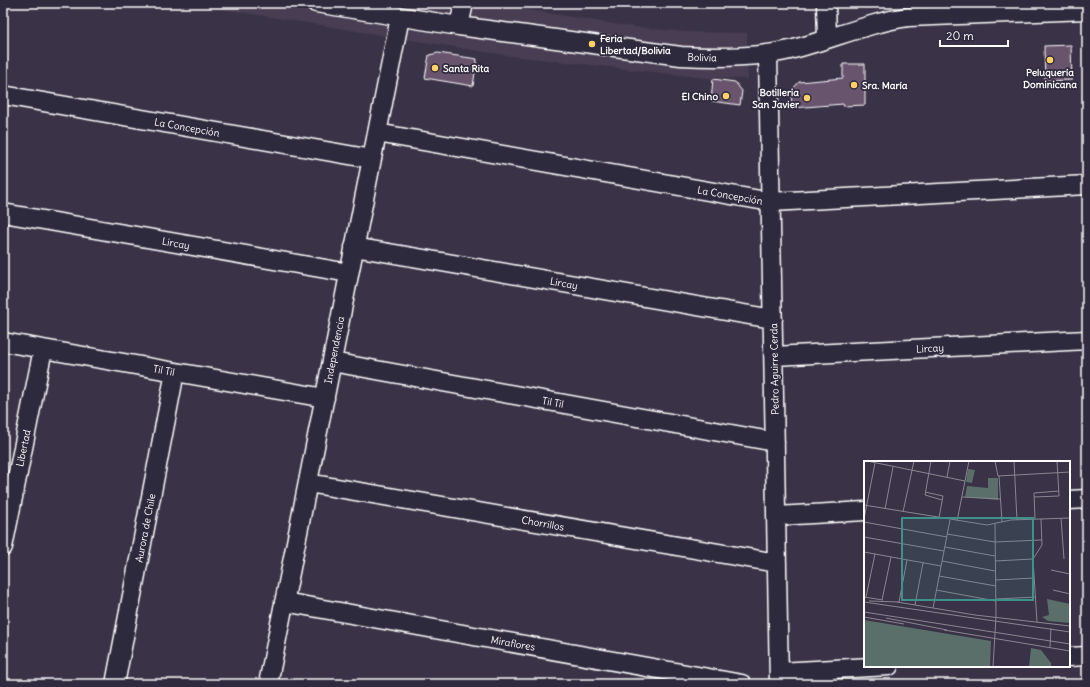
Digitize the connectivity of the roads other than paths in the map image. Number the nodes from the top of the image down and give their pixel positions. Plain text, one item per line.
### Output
1 (316, 3) edge
2 (464, 3) edge
3 (826, 3) edge
4 (955, 9) edge
5 (1087, 10) edge
6 (400, 17) junction
7 (459, 26) junction
8 (827, 39) junction
9 (768, 54) junction
10 (3, 94) edge
11 (377, 133) junction
12 (372, 159) junction
13 (1087, 185) edge
14 (771, 202) junction
15 (3, 213) edge
16 (354, 247) junction
17 (349, 273) junction
18 (773, 319) junction
19 (1087, 340) edge
20 (3, 342) edge
21 (44, 349) junction
22 (774, 356) junction
23 (332, 362) junction
24 (175, 372) junction
25 (325, 398) junction
26 (775, 442) junction
27 (308, 483) junction
28 (1087, 499) edge
29 (1070, 500) edge
30 (864, 511) edge
31 (777, 516) junction
32 (3, 547) edge
33 (777, 563) junction
34 (284, 602) junction
35 (1070, 656) edge
36 (1087, 656) edge
37 (880, 667) edge
38 (779, 678) edge
39 (115, 684) edge
40 (268, 684) edge
41 (742, 684) edge

1 - 6 street, Bolivia
2 - 7 street
3 - 8 street
4 - 5 street, Bolivia
4 - 8 street, Bolivia
6 - 7 street, Bolivia
6 - 11 street, Independencia
7 - 9 street, Bolivia
8 - 9 street, Bolivia
9 - 14 street, Pedro Aguirre Cerda
10 - 12 street, La Concepción
11 - 12 street, Independencia
11 - 14 street, La Concepción
12 - 16 street, Independencia
13 - 14 street, La Concepción
14 - 18 street, Pedro Aguirre Cerda
15 - 17 street, Lircay
16 - 17 street, Independencia
16 - 18 street, Lircay
17 - 23 street, Independencia
18 - 22 street, Pedro Aguirre Cerda
19 - 22 street, Lircay
20 - 21 street, Til Til
21 - 24 street, Til Til
21 - 32 street, Libertad
22 - 26 street, Pedro Aguirre Cerda
23 - 25 street, Independencia
23 - 26 street, Til Til
24 - 25 street, Til Til
24 - 39 street, Aurora de Chile
25 - 27 street, Independencia
26 - 31 street, Pedro Aguirre Cerda
27 - 33 street, Chorrillos
27 - 34 street, Independencia
28 - 29 street
30 - 31 street
31 - 33 street, Pedro Aguirre Cerda
33 - 38 street, Pedro Aguirre Cerda
34 - 40 street, Independencia
34 - 41 street, Miraflores
35 - 36 street
37 - 38 street

